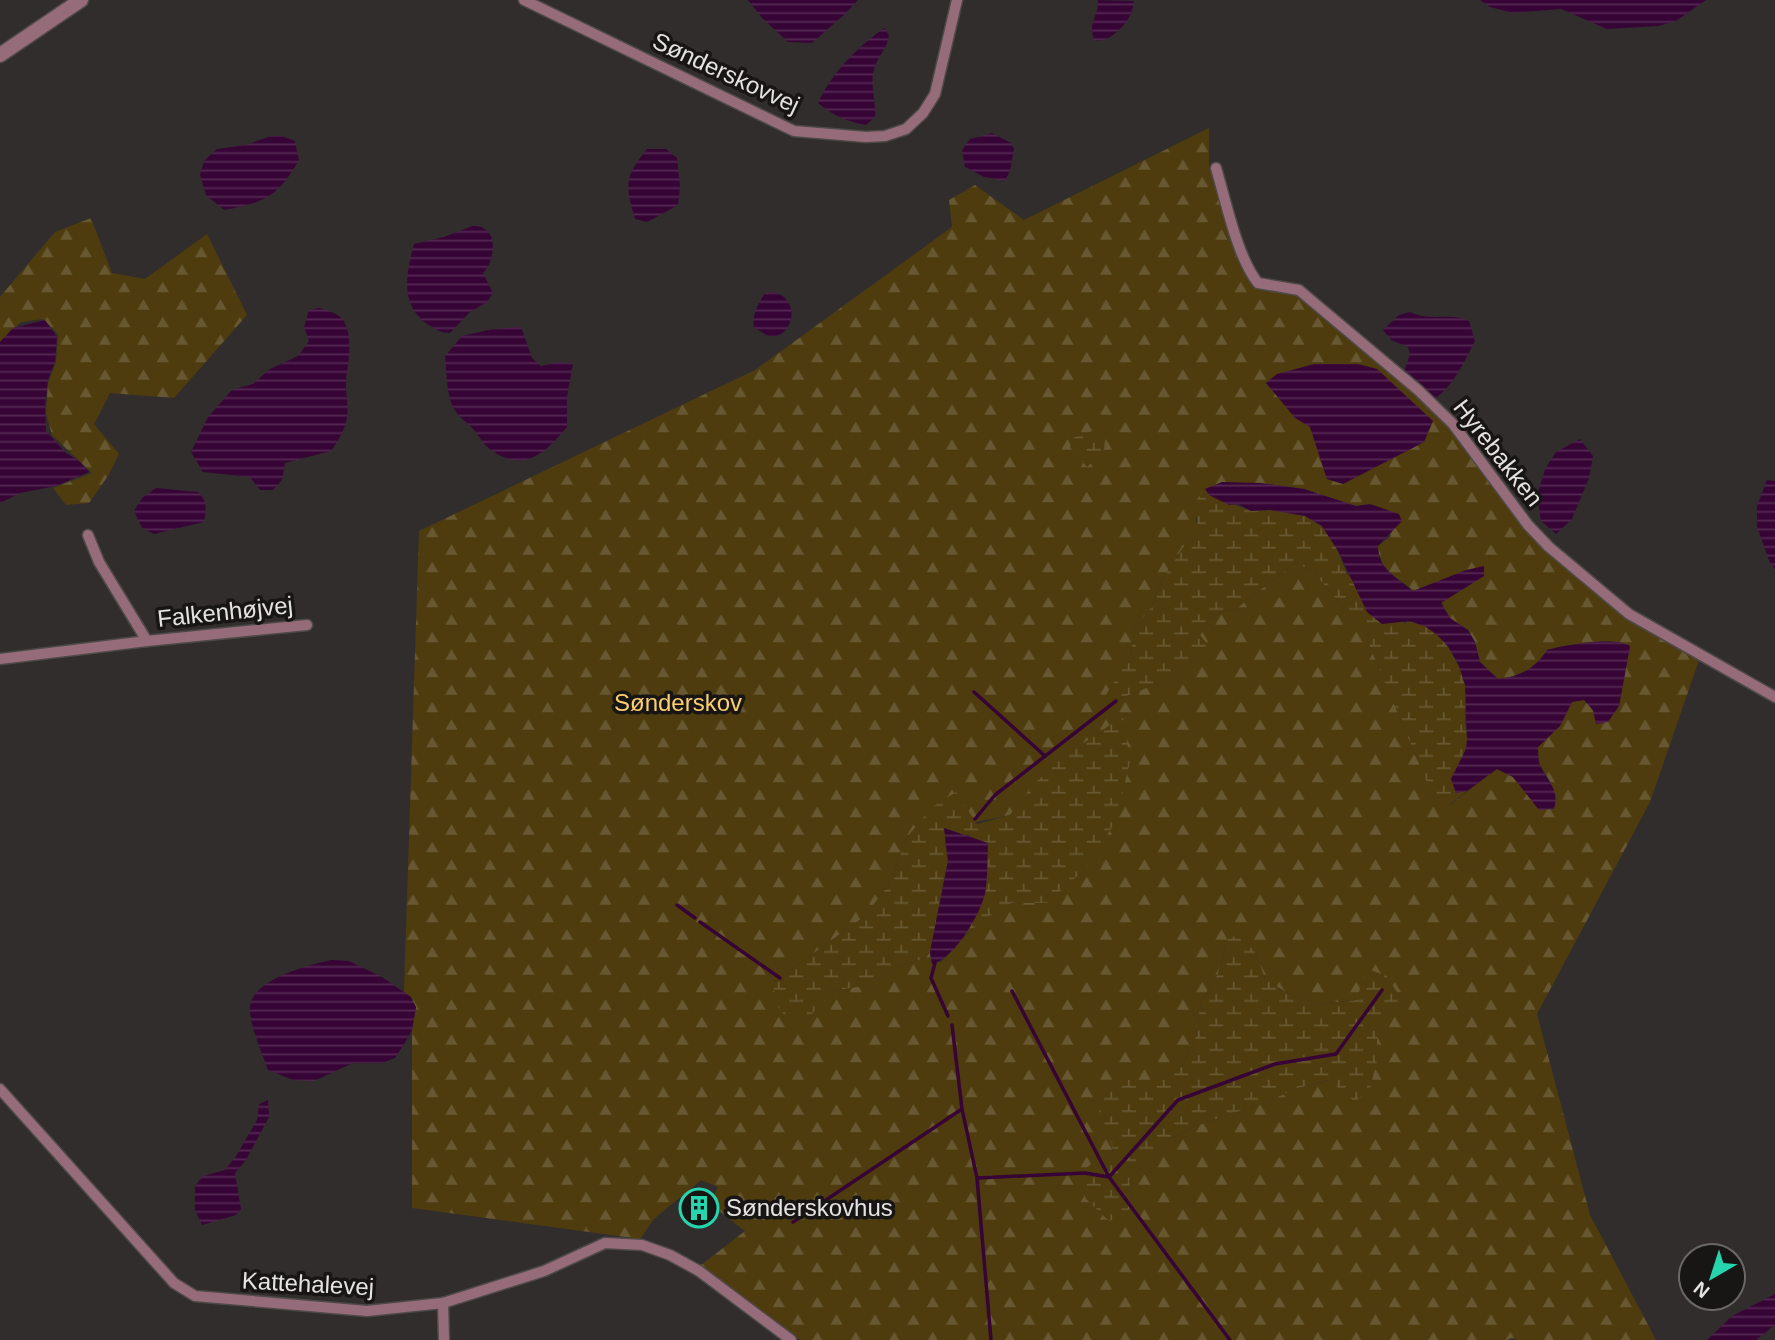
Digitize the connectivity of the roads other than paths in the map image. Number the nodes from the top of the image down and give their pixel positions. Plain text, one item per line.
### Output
1 (81, 0) edge
2 (524, 0) edge
3 (957, 0) edge
4 (0, 55) edge
5 (1216, 168) dead end
6 (88, 535) dead end
7 (307, 625) dead end
8 (147, 641) junction
9 (0, 659) edge
10 (1775, 696) edge
11 (0, 1089) edge
12 (443, 1303) junction
13 (444, 1340) edge
14 (791, 1340) edge

1 - 4 street
2 - 3 street, Sønderskovvej
5 - 10 street, Hyrebakken
6 - 8 street, Falkenhøjvej
7 - 8 street, Falkenhøjvej
8 - 9 street, Falkenhøjvej
11 - 12 street, Kattehalevej
12 - 13 street
12 - 14 street, Kattehalevej

